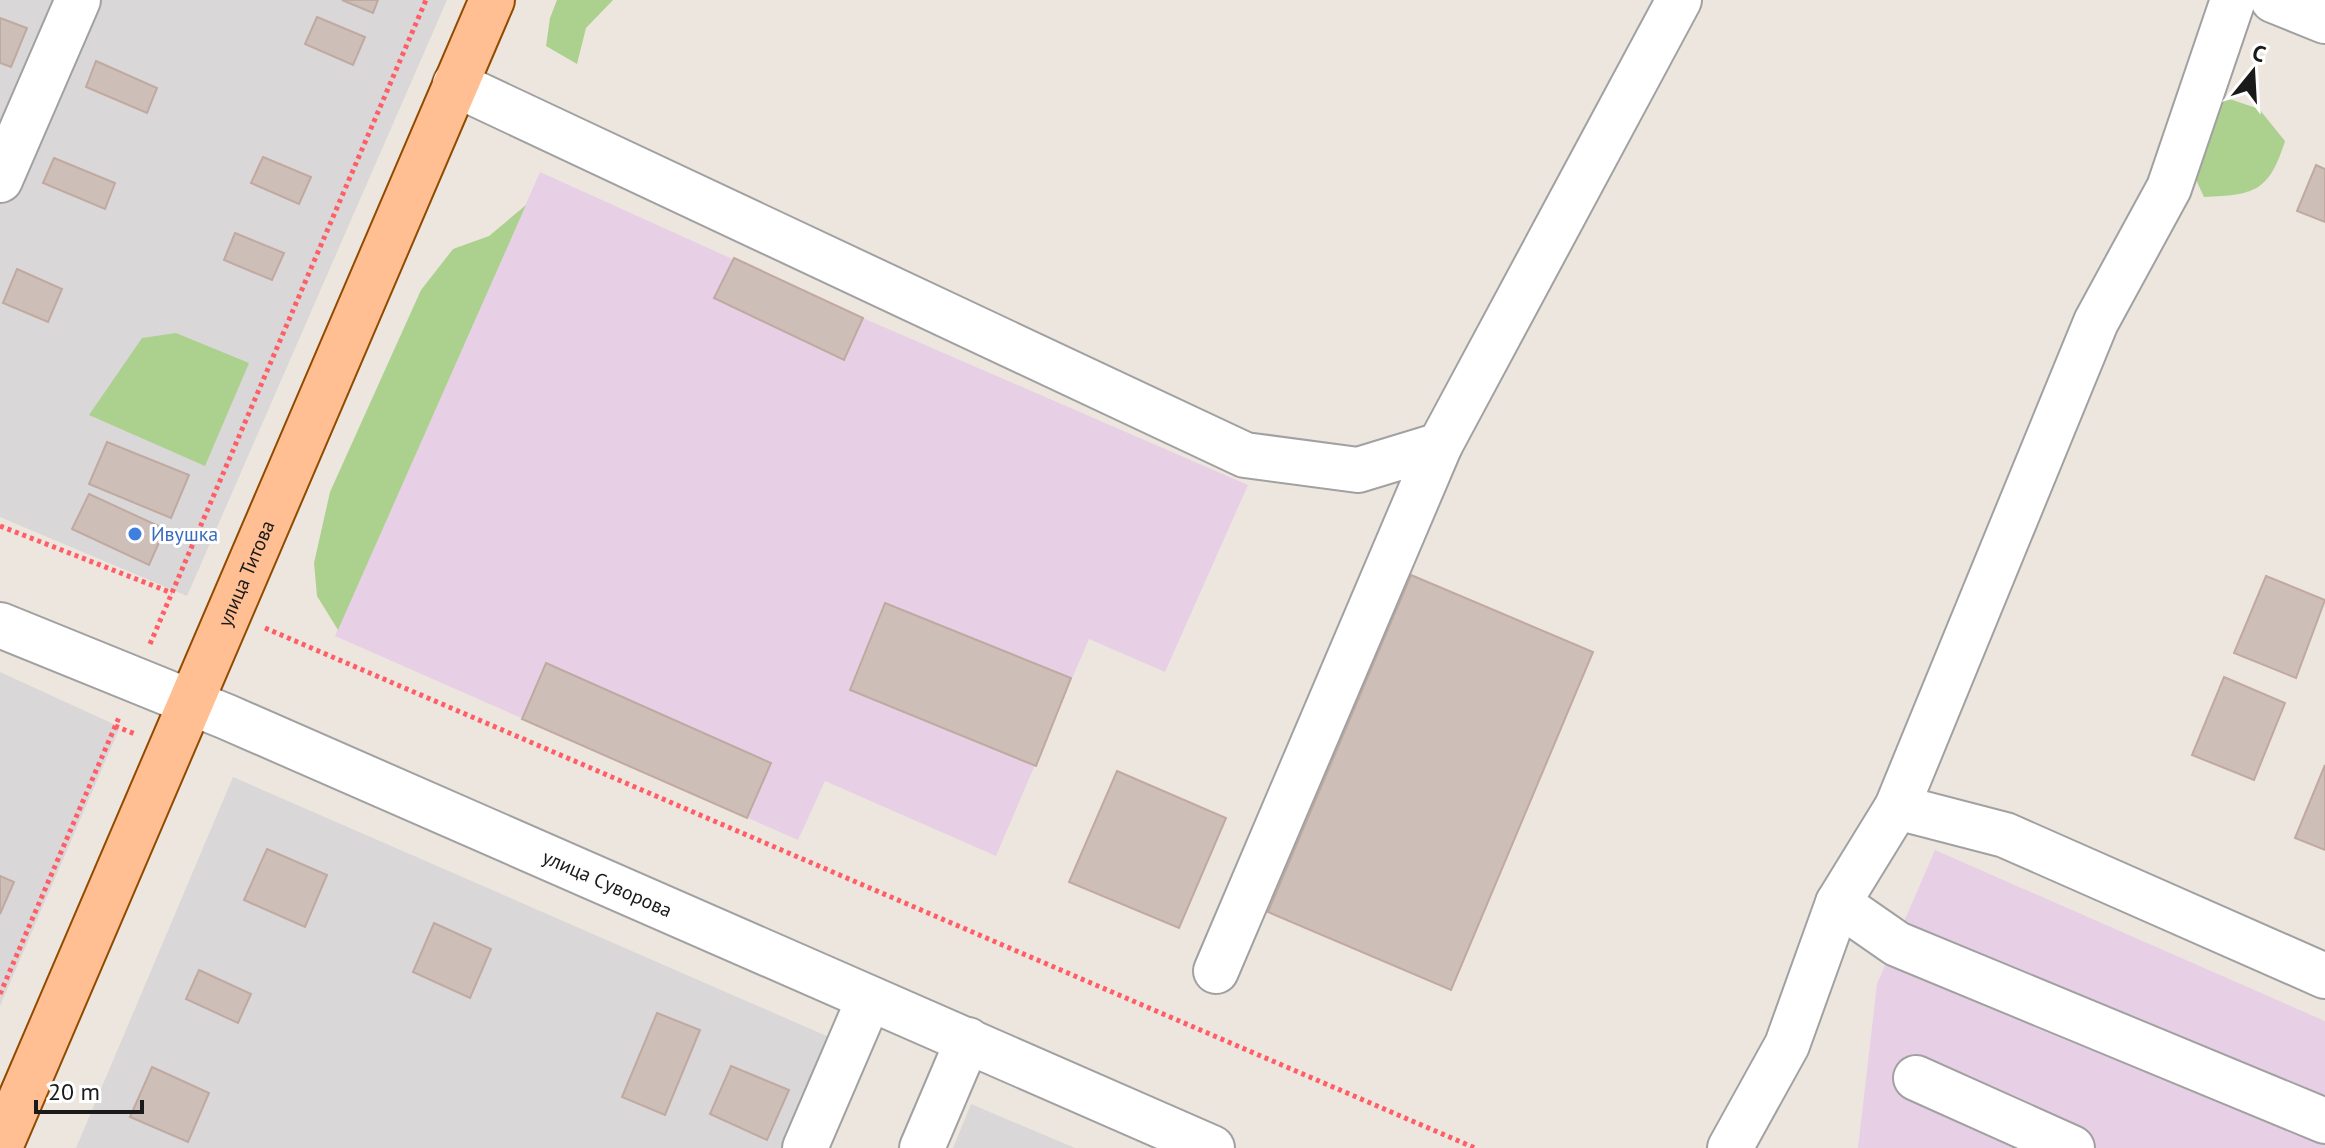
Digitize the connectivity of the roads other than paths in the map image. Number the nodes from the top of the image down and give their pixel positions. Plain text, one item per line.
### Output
1 (78, 0) edge
2 (492, 0) edge
3 (1679, 0) edge
4 (2233, 0) edge
5 (2273, 0) edge
6 (2325, 21) edge
7 (455, 84) junction
8 (0, 180) edge
9 (1440, 445) junction
10 (0, 625) edge
11 (191, 702) junction
12 (1897, 807) junction
13 (1838, 903) junction
14 (1216, 971) dead end
15 (2325, 976) edge
16 (869, 999) junction
17 (968, 1040) junction
18 (1916, 1078) dead end
19 (2325, 1121) edge
20 (0, 1147) edge
21 (805, 1148) edge
22 (922, 1148) edge
23 (1212, 1148) edge
24 (1730, 1148) edge
25 (2072, 1148) edge

1 - 8 street
2 - 7 main road, улица Титова
3 - 9 street
4 - 12 street
5 - 6 street
7 - 9 street
7 - 11 main road, улица Титова
9 - 14 street
10 - 11 street, улица Суворова
11 - 16 street, улица Суворова
11 - 20 main road, улица Титова
12 - 13 street
12 - 15 street
13 - 19 street
13 - 24 street
16 - 17 street, улица Суворова
16 - 21 street
17 - 22 street
17 - 23 street, улица Суворова
18 - 25 street

